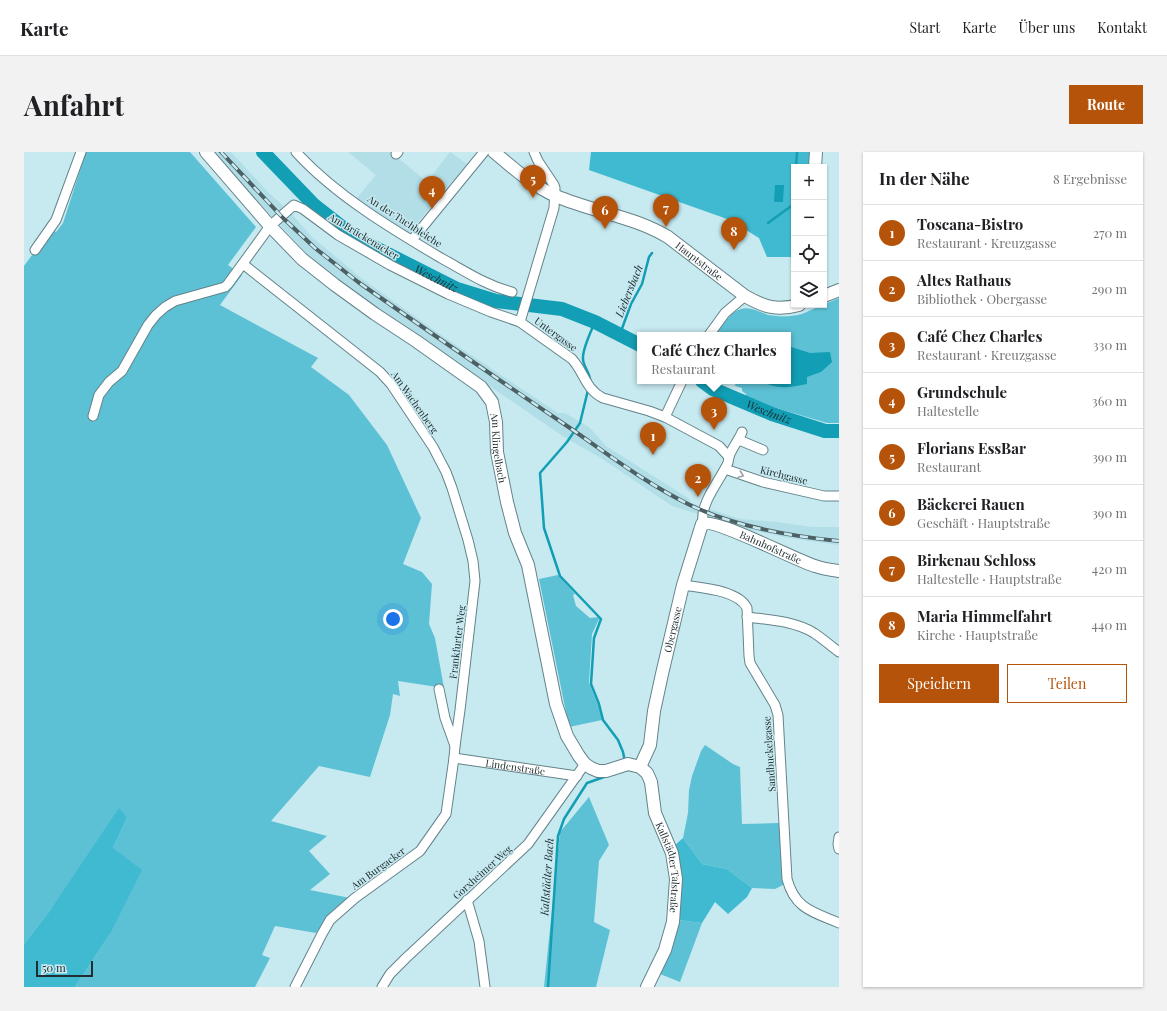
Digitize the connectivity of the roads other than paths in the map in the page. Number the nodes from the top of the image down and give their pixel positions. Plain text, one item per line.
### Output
1 (81, 152) edge
2 (206, 152) edge
3 (296, 152) edge
4 (484, 152) edge
5 (494, 152) edge
6 (534, 152) edge
7 (816, 152) edge
8 (815, 164) edge
9 (555, 196) junction
10 (270, 226) junction
11 (412, 240) junction
12 (35, 250) dead end
13 (243, 264) junction
14 (839, 290) edge
15 (512, 292) dead end
16 (827, 295) edge
17 (744, 296) junction
18 (791, 307) edge
19 (520, 322) junction
20 (711, 332) edge
21 (681, 384) edge
22 (93, 416) dead end
23 (665, 417) junction
24 (763, 450) dead end
25 (729, 456) junction
26 (725, 469) junction
27 (839, 496) edge
28 (703, 522) junction
29 (468, 540) joint
30 (839, 571) edge
31 (684, 585) junction
32 (748, 617) junction
33 (839, 652) edge
34 (439, 689) dead end
35 (455, 746) junction
36 (454, 758) junction
37 (585, 764) junction
38 (640, 767) junction
39 (577, 776) junction
40 (839, 837) edge
41 (839, 849) edge
42 (468, 900) junction
43 (839, 923) edge
44 (295, 987) edge
45 (382, 987) edge
46 (485, 987) edge
47 (647, 987) edge

1 - 12 street
2 - 10 main road, Am Klingelbach
3 - 11 street, An der Tuchbleiche
4 - 11 street
5 - 9 main road, Hauptstraße
6 - 9 street
7 - 8 main road
9 - 17 main road, Hauptstraße
9 - 19 street, Untergasse
10 - 13 street, Am Brückenacker
10 - 19 street, Am Brückenacker
10 - 37 main road, Am Klingelbach
11 - 15 street, An der Tuchbleiche
13 - 22 street, Am Brückenacker
13 - 29 street, Am Wachenberg
14 - 16 main road
17 - 18 main road, Hauptstraße
17 - 20 street
19 - 23 street, Untergasse
21 - 23 street
23 - 25 street, Untergasse
24 - 25 street, Obergasse
25 - 26 street, Obergasse
26 -> 27 street, Kirchgasse
26 - 28 street, Obergasse
28 - 30 main road, Bahnhofstraße
28 - 31 main road, Obergasse
29 - 35 street, Frankfurter Weg
31 - 32 street, Sandbuckelgasse
31 - 38 main road, Obergasse
32 - 33 street
32 - 43 street, Sandbuckelgasse
34 - 35 street
35 - 36 street, Frankfurter Weg
36 - 39 street, Lindenstraße
36 - 44 street, Am Burgacker
37 - 38 main road
37 - 39 street, Gorxheimer Weg
38 - 47 main road, Kallstädter Talstraße
39 - 42 street, Gorxheimer Weg
40 - 41 street
42 - 45 street, Gorxheimer Weg
42 - 46 street

